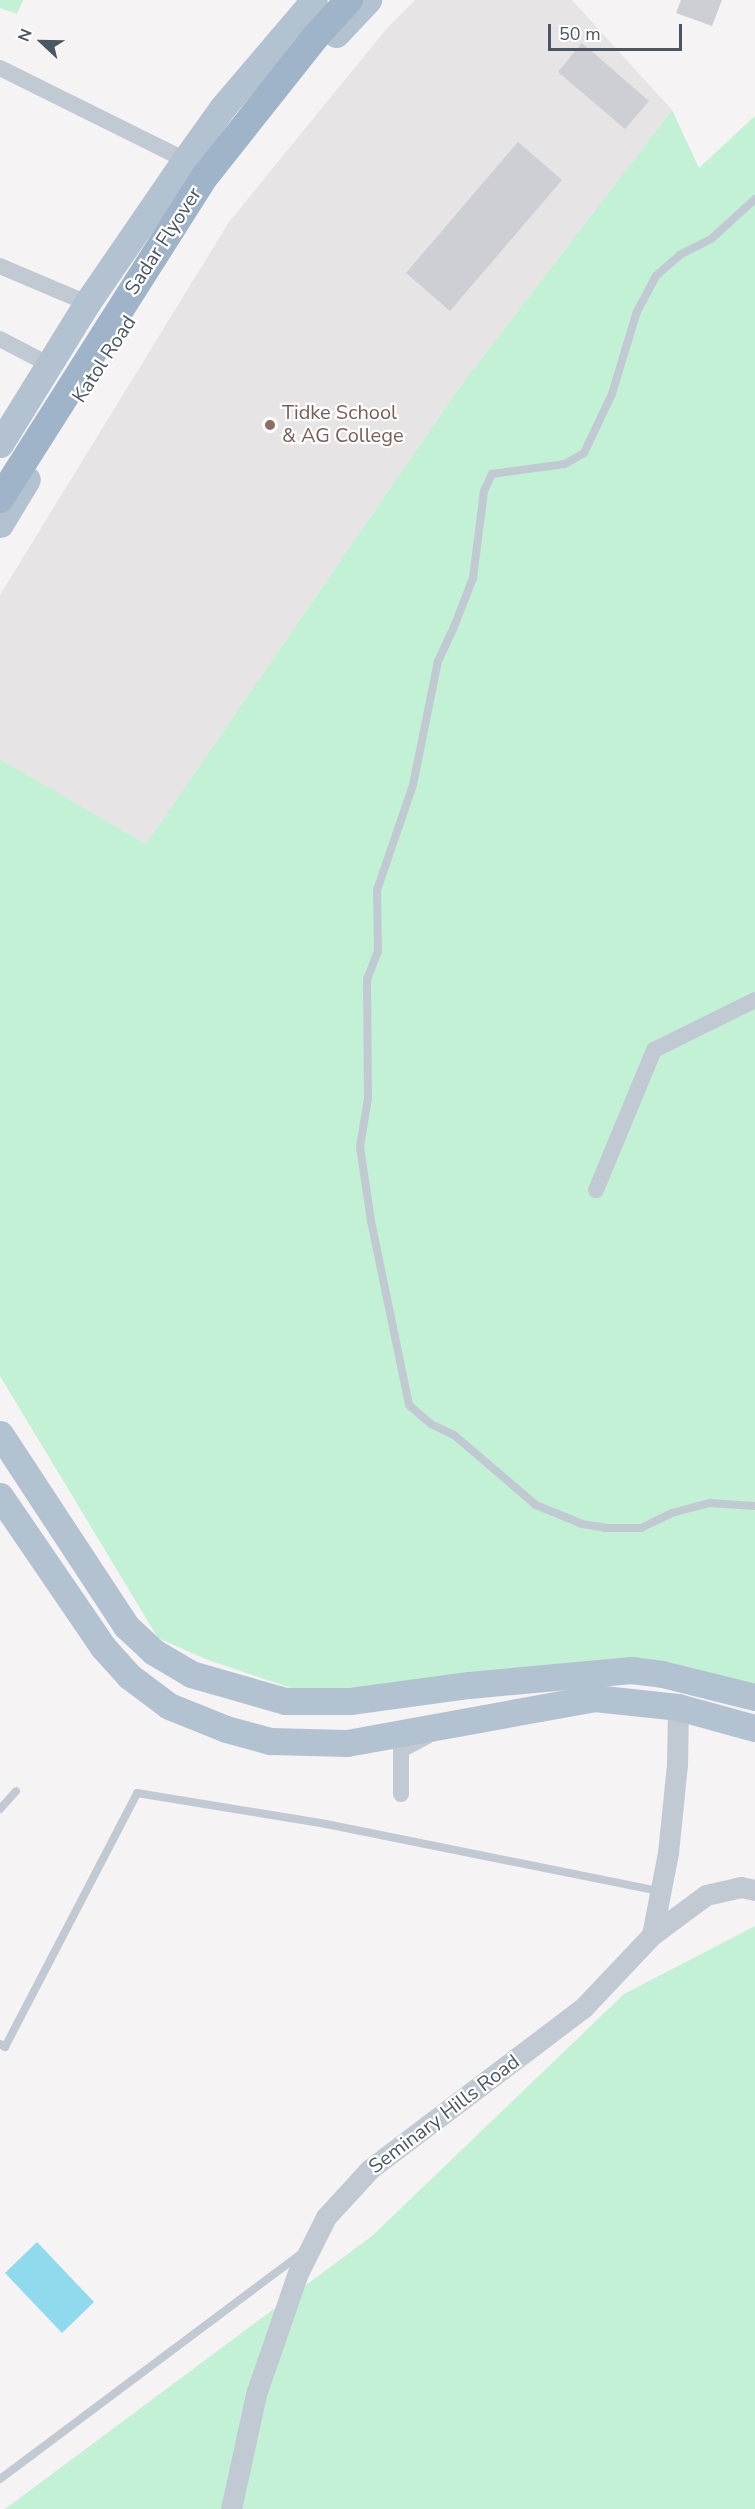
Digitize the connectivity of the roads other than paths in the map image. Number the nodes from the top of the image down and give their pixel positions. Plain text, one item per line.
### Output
1 (314, 0) edge
2 (335, 0) edge
3 (349, 0) edge
4 (368, 0) edge
5 (0, 68) edge
6 (185, 160) junction
7 (755, 199) edge
8 (0, 266) edge
9 (87, 303) junction
10 (0, 339) edge
11 (50, 365) junction
12 (0, 444) edge
13 (0, 477) edge
14 (0, 499) edge
15 (0, 524) edge
16 (755, 1000) edge
17 (596, 1190) dead end
18 (0, 1434) edge
19 (0, 1496) edge
20 (755, 1506) edge
21 (755, 1697) edge
22 (678, 1707) junction
23 (448, 1726) junction
24 (755, 1728) edge
25 (16, 1791) dead end
26 (401, 1794) dead end
27 (0, 1809) edge
28 (755, 1890) edge
29 (659, 1891) junction
30 (652, 1935) junction
31 (0, 2044) edge
32 (312, 2246) junction
33 (0, 2479) edge
34 (231, 2509) edge

1 - 6 main road
2 - 13 highway, Sadar Flyover
3 - 14 highway, Sadar Flyover
4 - 15 main road, Katol Road
5 - 6 street
6 - 9 main road
7 - 20 lane
8 - 9 street
9 - 11 main road
10 - 11 street
11 - 12 main road
16 - 17 street
18 - 21 main road
19 - 23 main road
22 - 23 main road
22 - 24 main road
22 - 29 street
23 - 26 street
25 - 27 lane
28 - 30 street, Seminary Hills Road
29 - 30 street
29 - 31 lane
30 - 32 street, Seminary Hills Road
32 - 33 lane
32 - 34 street, Seminary Hills Road

